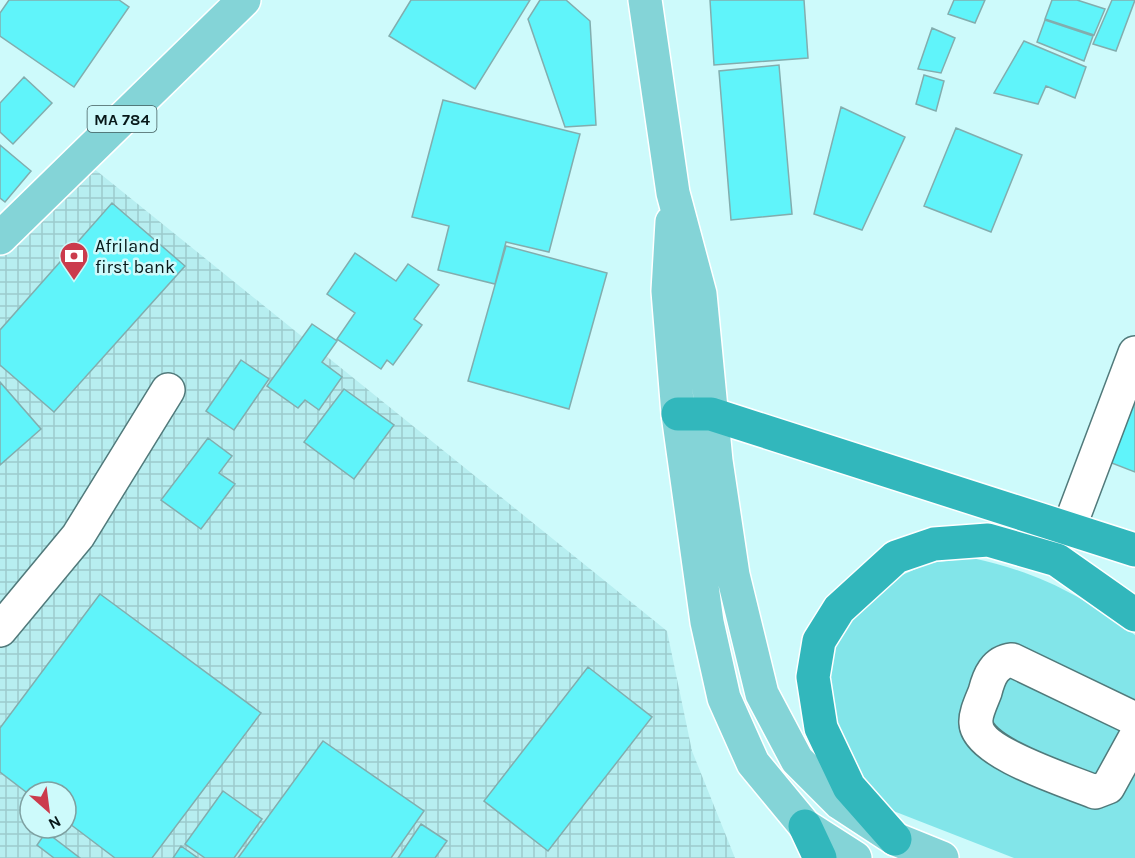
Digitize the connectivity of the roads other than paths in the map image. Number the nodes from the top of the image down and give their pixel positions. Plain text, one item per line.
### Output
1 (244, 0) edge
2 (645, 0) edge
3 (674, 193) junction
4 (0, 238) edge
5 (1135, 353) edge
6 (168, 390) dead end
7 (678, 414) junction
8 (711, 414) junction
9 (1069, 528) junction
10 (1135, 550) edge
11 (1135, 615) edge
12 (0, 630) edge
13 (1135, 719) edge
14 (1135, 738) edge
15 (805, 826) junction
16 (895, 839) junction
17 (820, 858) edge
18 (855, 858) edge
19 (942, 858) edge

1 - 4 main road, MA 784
2 - 3 main road
3 - 7 main road
3 - 8 main road
5 - 9 street
6 - 12 street
7 - 8 highway
7 - 15 main road
8 - 9 highway
8 - 16 main road
9 - 10 highway
11 - 16 highway
13 - 14 street
15 - 17 highway
15 - 18 main road
16 - 19 main road

